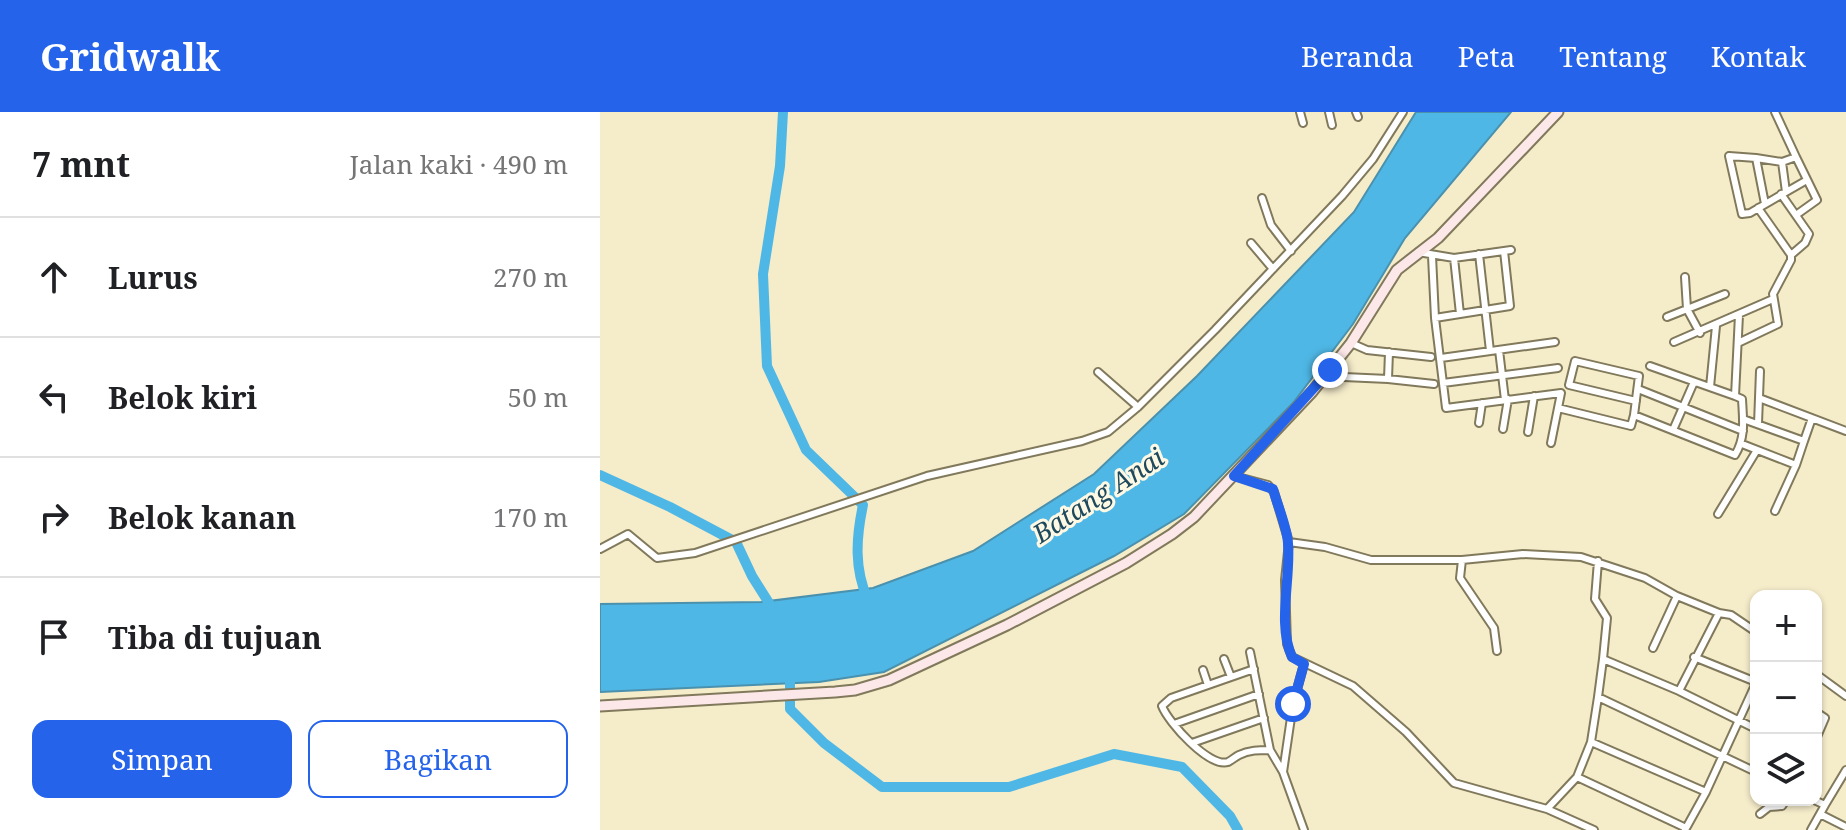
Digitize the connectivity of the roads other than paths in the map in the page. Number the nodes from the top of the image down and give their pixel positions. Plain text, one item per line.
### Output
1 (1300, 112) edge
2 (1329, 112) edge
3 (1403, 112) edge
4 (1558, 112) edge
5 (1775, 112) edge
6 (1303, 123) dead end
7 (1332, 125) dead end
8 (1796, 157) junction
9 (1756, 158) junction
10 (1782, 162) junction
11 (1807, 180) junction
12 (1784, 193) junction
13 (1262, 198) dead end
14 (1765, 204) junction
15 (1758, 208) junction
16 (1796, 215) junction
17 (1251, 243) dead end
18 (1291, 251) junction
19 (1418, 252) junction
20 (1479, 254) junction
21 (1791, 255) junction
22 (1432, 256) junction
23 (1454, 258) junction
24 (1273, 269) junction
25 (1685, 277) dead end
26 (1725, 294) dead end
27 (1773, 299) junction
28 (1687, 309) junction
29 (1486, 311) junction
30 (1460, 314) junction
31 (1739, 315) junction
32 (1667, 317) dead end
33 (1435, 318) junction
34 (1716, 326) junction
35 (1700, 333) junction
36 (1555, 342) dead end
37 (1674, 342) dead end
38 (1740, 342) junction
39 (1351, 343) junction
40 (1499, 350) junction
41 (1490, 351) junction
42 (1389, 352) junction
43 (1431, 357) dead end
44 (1441, 358) junction
45 (1650, 366) dead end
46 (1558, 368) dead end
47 (1330, 370) junction
48 (1760, 371) dead end
49 (1098, 372) dead end
50 (1502, 375) junction
51 (1388, 379) junction
52 (1694, 382) junction
53 (1443, 383) junction
54 (1434, 384) dead end
55 (1710, 387) junction
56 (1638, 389) junction
57 (1534, 396) junction
58 (1739, 398) junction
59 (1506, 400) junction
60 (1759, 400) junction
61 (1636, 401) junction
62 (1482, 403) junction
63 (1684, 406) junction
64 (1138, 407) junction
65 (1558, 408) junction
66 (1634, 415) junction
67 (1812, 418) junction
68 (1743, 419) junction
69 (1479, 423) dead end
70 (1758, 424) junction
71 (1503, 429) dead end
72 (1673, 430) junction
73 (1743, 431) junction
74 (1846, 431) edge
75 (1528, 432) dead end
76 (1804, 441) junction
77 (1551, 443) dead end
78 (1742, 444) junction
79 (1757, 450) junction
80 (1796, 465) junction
81 (1234, 476) junction
82 (1775, 511) dead end
83 (1718, 514) dead end
84 (1289, 542) junction
85 (600, 549) edge
86 (1462, 560) junction
87 (1598, 561) junction
88 (1677, 596) junction
89 (1719, 613) junction
90 (1750, 628) edge
91 (1653, 648) dead end
92 (1497, 651) dead end
93 (1250, 652) dead end
94 (1694, 657) junction
95 (1224, 659) dead end
96 (1603, 659) junction
97 (1304, 664) junction
98 (1254, 669) junction
99 (1203, 670) dead end
100 (1231, 677) junction
101 (1822, 678) edge
102 (1750, 680) edge
103 (1208, 685) junction
104 (1679, 691) junction
105 (1259, 694) junction
106 (1750, 694) edge
107 (1846, 696) edge
108 (1598, 697) junction
109 (600, 706) edge
110 (1264, 718) junction
111 (1737, 720) junction
112 (1174, 724) junction
113 (1750, 726) edge
114 (1591, 742) junction
115 (1192, 743) junction
116 (1270, 750) junction
117 (1722, 756) junction
118 (1750, 769) edge
119 (1846, 770) edge
120 (1283, 772) junction
121 (1577, 777) junction
122 (1706, 792) junction
123 (1822, 804) edge
124 (1825, 805) junction
125 (1782, 806) edge
126 (1547, 809) junction
127 (1760, 814) dead end
128 (1820, 814) junction
129 (1846, 827) edge
130 (1686, 829) edge
131 (1304, 830) edge
132 (1593, 830) edge
133 (1811, 830) edge

1 - 6 street
2 - 7 street
3 - 18 street
4 - 19 street
5 - 8 street
8 - 10 street
8 - 11 street
9 - 10 street
9 - 14 street
9 - 15 street
10 - 12 street
11 - 12 street
11 - 16 street
12 - 14 street
12 - 16 street
13 - 18 street
14 - 15 street
15 - 21 street
16 - 21 street
17 - 24 street
18 - 24 street
19 - 22 street
19 - 39 street
20 - 23 street
20 - 29 street
20 - 29 street
21 - 27 street
22 - 23 street
22 - 33 street
23 - 30 street
24 - 64 street
25 - 28 street
26 - 28 street
27 - 31 street
27 - 38 street
28 - 32 street
28 - 35 street
29 - 30 street
29 - 41 street
30 - 33 street
31 - 34 street
31 - 38 street
33 - 44 street
34 - 35 street
34 - 55 street
35 - 37 street
36 - 40 street
38 - 58 street
39 - 42 street
39 - 47 street
40 - 41 street
40 - 50 street
41 - 44 street
42 - 43 street
42 - 51 street
44 - 53 street
45 - 52 street
46 - 50 street
47 - 51 street
47 - 81 street
48 - 60 street
49 - 64 street
50 - 53 street
50 - 59 street
51 - 54 street
52 - 55 street
52 - 63 street
53 - 62 street
55 - 58 street
56 - 61 street
56 - 61 street
56 - 63 street
57 - 59 street
57 - 65 street
57 - 75 street
58 - 60 street
58 - 68 street
59 - 62 street
59 - 71 street
60 - 67 street
60 - 70 street
61 - 66 street
62 - 69 street
63 - 72 street
63 - 73 street
64 - 85 street
65 - 66 street
65 - 77 street
66 - 72 street
67 - 74 street
67 - 76 street
68 - 70 street
68 - 73 street
70 - 76 street
72 - 78 street
73 - 78 street
76 - 80 street
78 - 79 street
79 - 80 street
79 - 83 street
80 - 82 street
81 - 84 street
81 - 109 street
84 - 86 street
84 - 97 street
86 - 87 street
86 - 92 street
87 - 88 street
87 - 96 street
88 - 89 street
88 - 91 street
89 - 90 street
89 - 94 street
93 - 98 street
94 - 102 street
94 - 104 street
95 - 100 street
96 - 104 street
96 - 108 street
97 - 120 street
97 - 126 street
98 - 100 street
98 - 105 street
99 - 103 street
100 - 103 street
101 - 107 street
103 - 112 street
104 - 111 street
105 - 110 street
105 - 112 street
106 - 111 street
108 - 114 street
108 - 117 street
110 - 115 street
110 - 116 street
111 - 113 street
111 - 117 street
112 - 115 street
114 - 121 street
114 - 122 street
115 - 116 street
116 - 120 street
117 - 118 street
117 - 122 street
119 - 124 street
120 - 131 street
121 - 126 street
121 - 130 street
122 - 130 street
123 - 124 street
124 - 128 street
125 - 127 street
126 - 132 street
128 - 129 street
128 - 133 street

